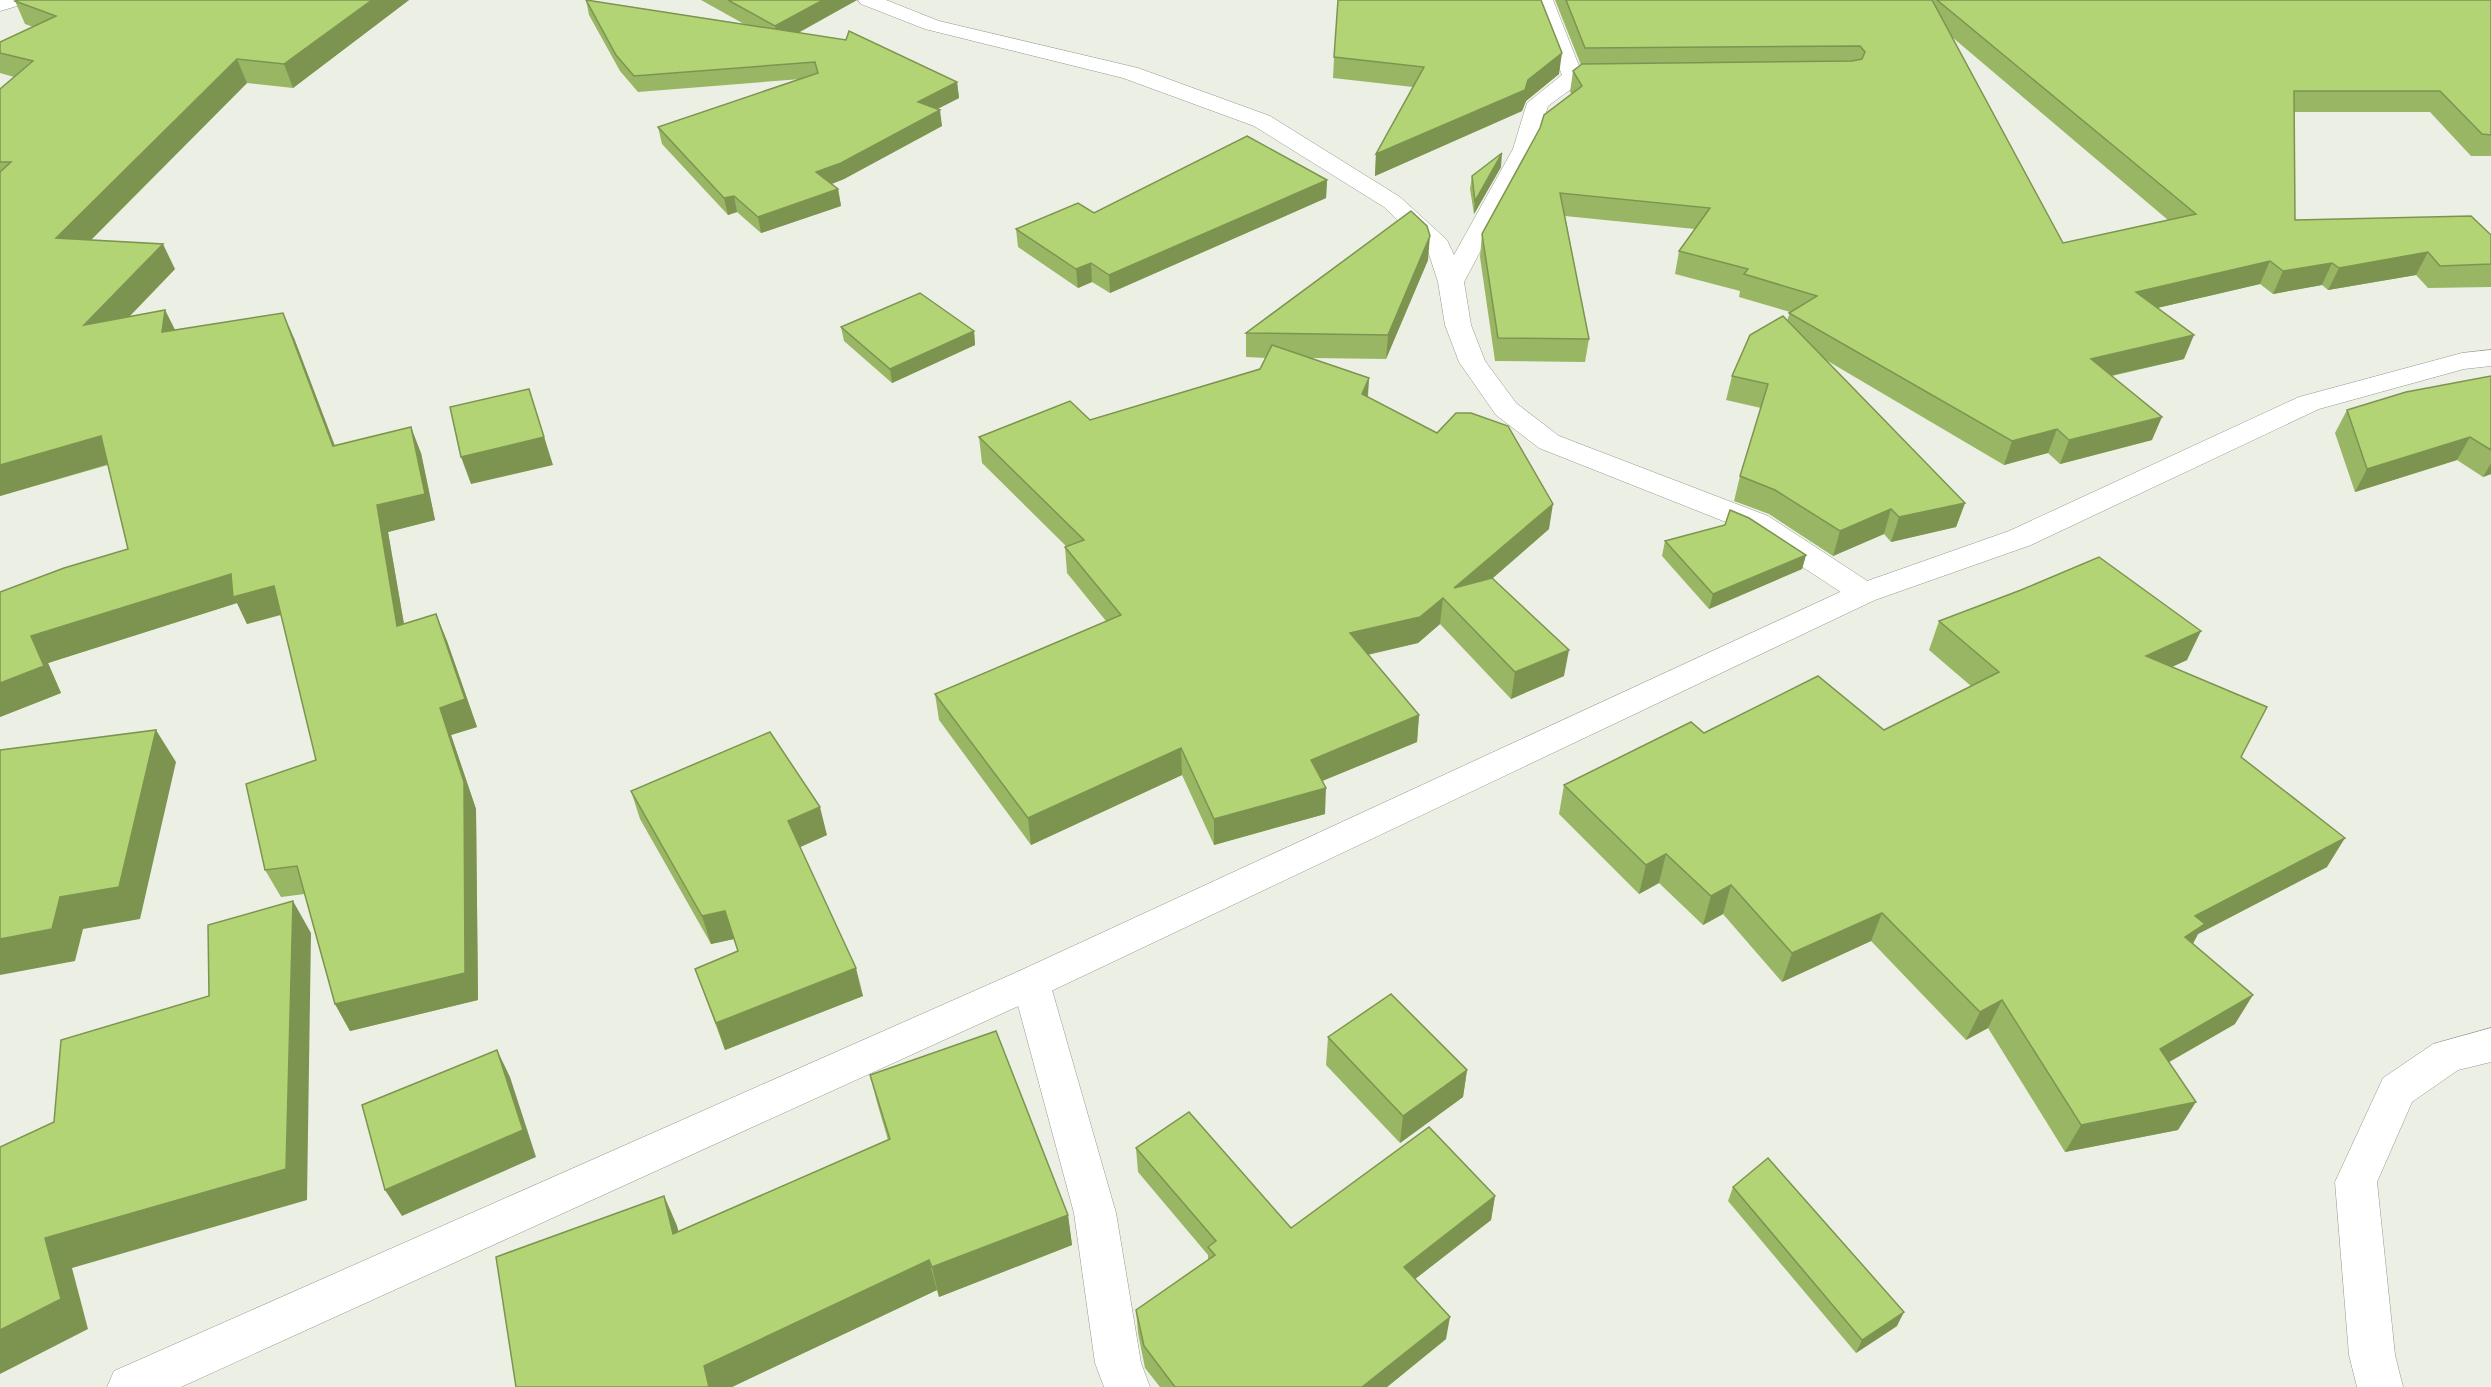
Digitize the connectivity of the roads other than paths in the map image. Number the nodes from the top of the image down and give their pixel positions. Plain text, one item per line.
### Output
1 (17, 0) edge
2 (868, 0) edge
3 (1544, 0) edge
4 (0, 5) edge
5 (1573, 77) junction
6 (1641, 78) edge
7 (1451, 282) junction
8 (2491, 358) edge
9 (1864, 593) junction
10 (1031, 983) junction
11 (2491, 1045) edge
12 (130, 1387) edge
13 (1127, 1387) edge
14 (2380, 1387) edge

1 - 4 street
2 - 7 street
3 - 5 street
5 - 6 street
5 - 7 street
7 - 9 street
8 - 9 street
9 - 10 street
10 - 12 street
10 - 13 street
11 - 14 street

